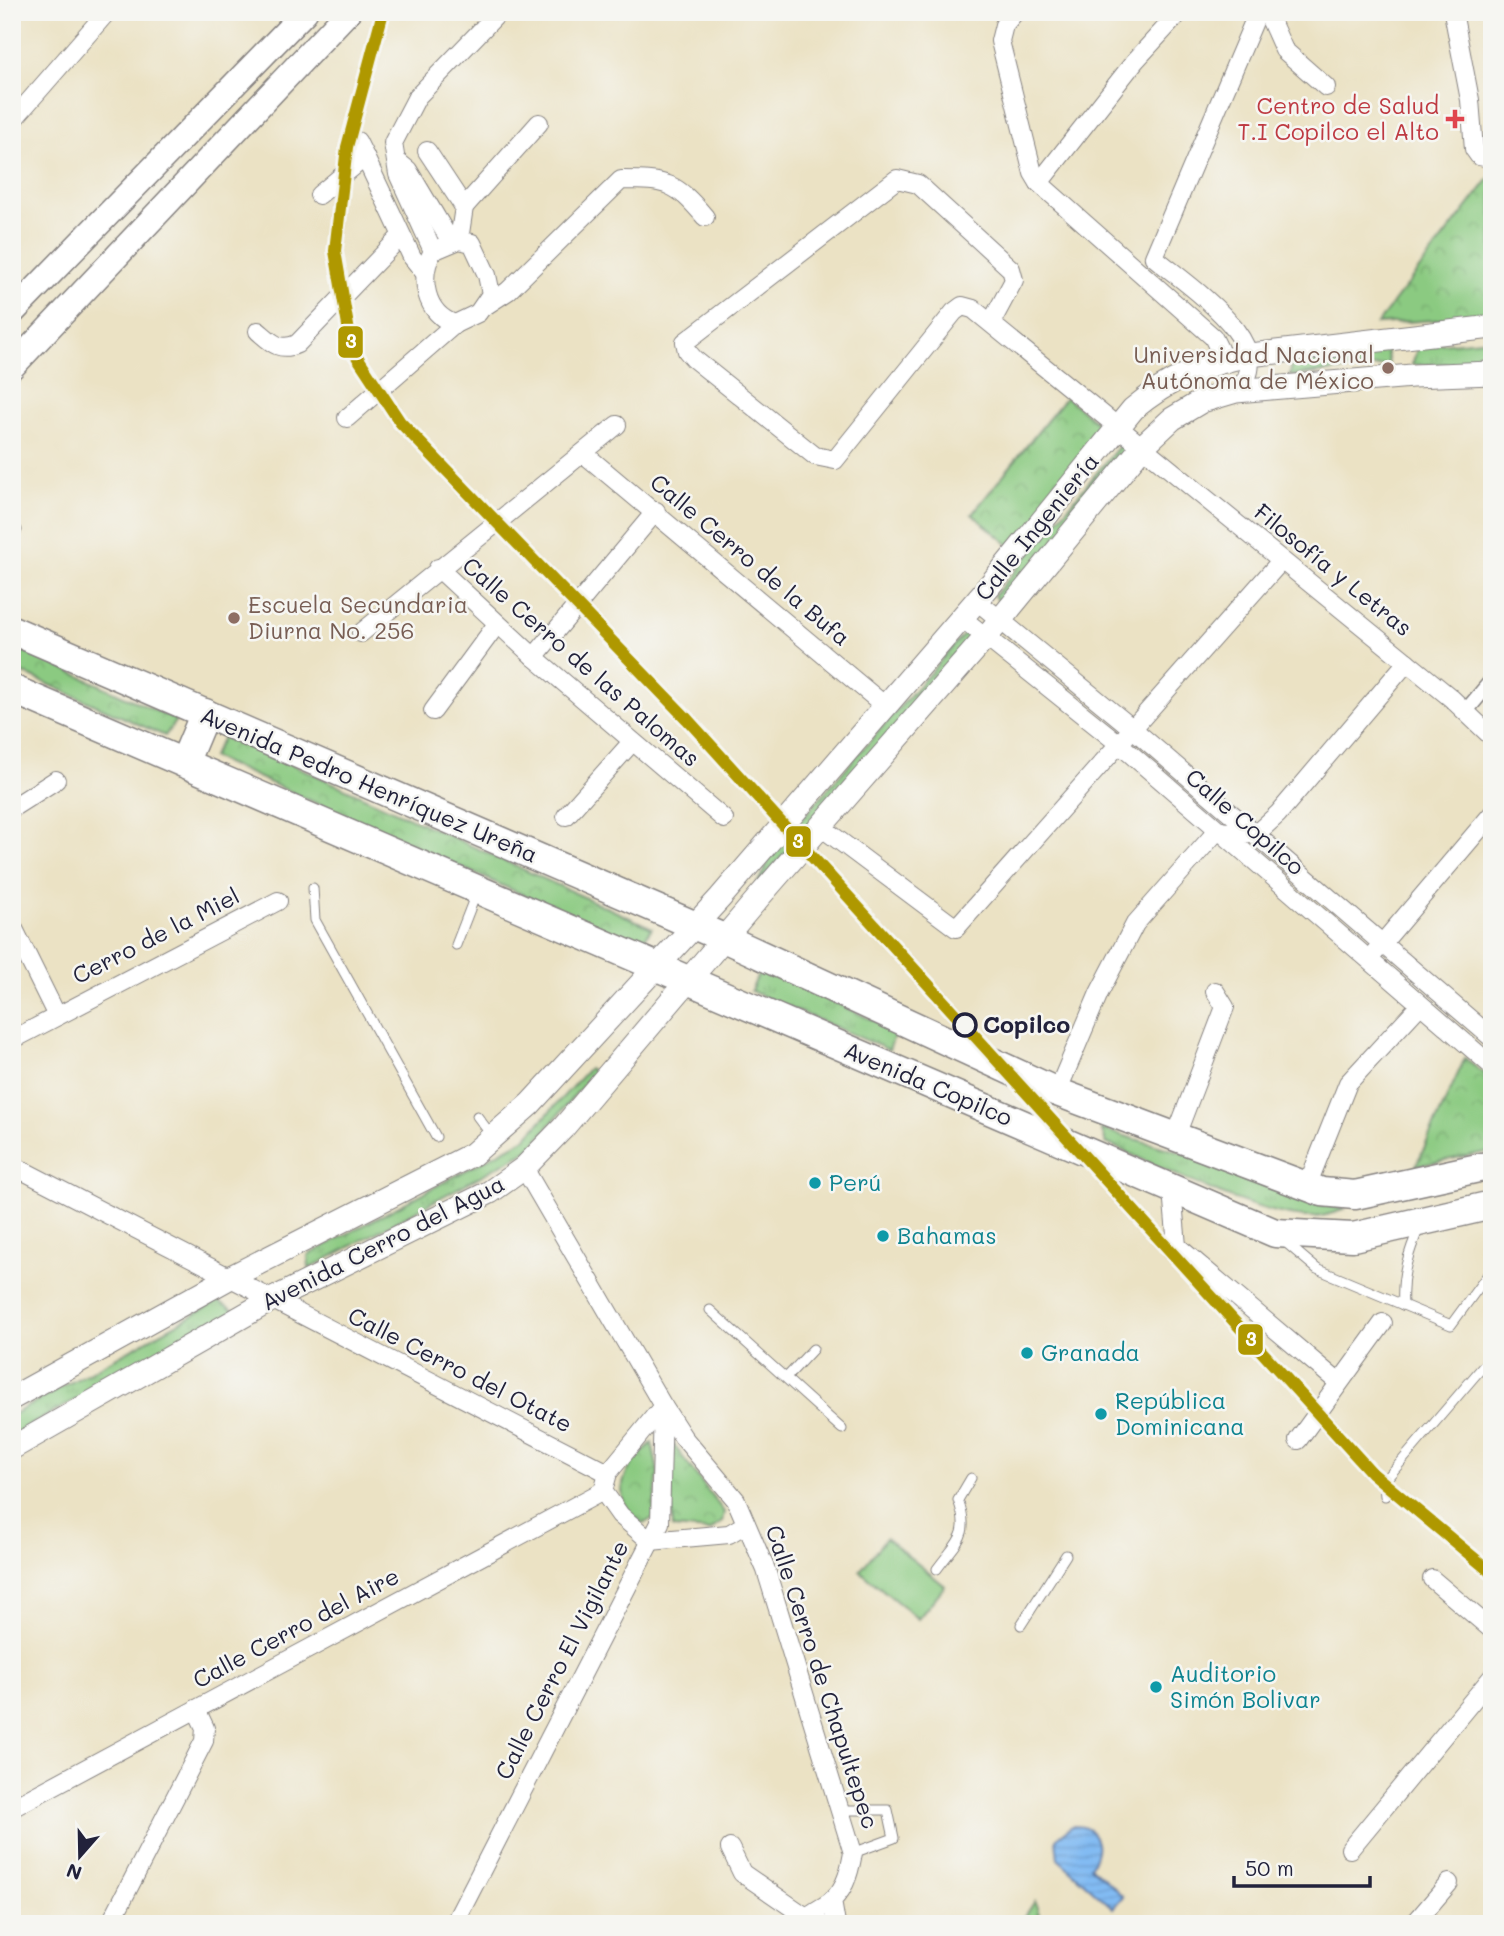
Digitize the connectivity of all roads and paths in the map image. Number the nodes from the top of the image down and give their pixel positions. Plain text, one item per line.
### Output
1 (107, 12) edge
2 (305, 12) edge
3 (348, 12) edge
4 (499, 12) edge
5 (1015, 12) edge
6 (1180, 12) edge
7 (1258, 12) edge
8 (1267, 12) edge
9 (1459, 13) edge
10 (1326, 87) dead end
11 (12, 121) edge
12 (540, 123) dead end
13 (356, 141) dead end
14 (427, 151) dead end
15 (1492, 152) edge
16 (365, 157) junction
17 (397, 160) junction
18 (1038, 183) junction
19 (319, 195) dead end
20 (705, 217) dead end
21 (462, 231) junction
22 (401, 236) junction
23 (424, 260) junction
24 (489, 284) junction
25 (509, 291) junction
26 (485, 306) junction
27 (436, 312) junction
28 (12, 313) edge
29 (991, 323) junction
30 (455, 324) junction
31 (1492, 327) edge
32 (258, 331) dead end
33 (1411, 338) junction
34 (435, 340) junction
35 (1250, 355) junction
36 (1212, 362) junction
37 (12, 367) edge
38 (1492, 373) edge
39 (1412, 376) junction
40 (1236, 391) junction
41 (346, 418) dead end
42 (617, 425) dead end
43 (1119, 426) junction
44 (1143, 446) junction
45 (583, 453) junction
46 (656, 511) junction
47 (1281, 561) junction
48 (438, 568) junction
49 (970, 610) junction
50 (497, 624) junction
51 (12, 629) edge
52 (993, 629) junction
53 (361, 633) dead end
54 (534, 657) junction
55 (1407, 662) junction
56 (1492, 680) edge
57 (15, 696) edge
58 (886, 706) junction
59 (1466, 711) junction
60 (433, 712) dead end
61 (205, 713) junction
62 (1133, 729) junction
63 (1492, 737) edge
64 (632, 742) junction
65 (1118, 743) junction
66 (184, 763) junction
67 (56, 780) dead end
68 (12, 808) edge
69 (1492, 814) edge
70 (566, 816) dead end
71 (723, 819) dead end
72 (821, 827) junction
73 (1217, 831) junction
74 (1256, 834) junction
75 (738, 876) junction
76 (313, 888) dead end
77 (477, 890) junction
78 (758, 897) junction
79 (278, 901) dead end
80 (12, 925) edge
81 (694, 926) junction
82 (726, 939) junction
83 (1383, 944) junction
84 (456, 945) dead end
85 (1368, 960) junction
86 (656, 967) junction
87 (687, 981) junction
88 (1215, 991) dead end
89 (1420, 1005) junction
90 (57, 1016) junction
91 (1492, 1038) edge
92 (12, 1041) edge
93 (1492, 1066) edge
94 (1002, 1067) junction
95 (1057, 1092) junction
96 (989, 1111) junction
97 (477, 1116) dead end
98 (1132, 1122) junction
99 (436, 1137) dead end
100 (494, 1137) junction
101 (1175, 1138) junction
102 (1076, 1147) junction
103 (1492, 1164) edge
104 (12, 1166) edge
105 (524, 1168) junction
106 (1307, 1186) junction
107 (1172, 1190) junction
108 (1492, 1205) edge
109 (1421, 1222) junction
110 (1275, 1233) junction
111 (1492, 1269) edge
112 (229, 1278) junction
113 (271, 1300) junction
114 (1404, 1305) junction
115 (710, 1310) dead end
116 (1383, 1322) dead end
117 (813, 1349) dead end
118 (1492, 1356) edge
119 (786, 1378) junction
120 (1339, 1383) junction
121 (12, 1398) edge
122 (663, 1406) junction
123 (842, 1429) dead end
124 (1298, 1440) dead end
125 (12, 1448) edge
126 (608, 1473) junction
127 (971, 1478) dead end
128 (603, 1492) junction
129 (1385, 1496) dead end
130 (746, 1524) junction
131 (650, 1541) junction
132 (1066, 1555) dead end
133 (937, 1569) dead end
134 (1432, 1579) dead end
135 (1021, 1625) dead end
136 (1492, 1630) edge
137 (1492, 1677) edge
138 (196, 1709) junction
139 (12, 1808) edge
140 (840, 1810) junction
141 (730, 1847) dead end
142 (1350, 1849) dead end
143 (853, 1853) junction
144 (1449, 1883) dead end
145 (832, 1901) junction
146 (810, 1922) edge
147 (110, 1924) edge
148 (454, 1924) edge
149 (836, 1924) edge
150 (1414, 1924) edge

1 - 11 street
2 - 28 main road
3 - 37 main road
4 - 17 street
5 - 18 street
6 - 18 street
7 - 35 street
8 - 10 street
9 - 15 street
12 - 21 street
13 - 16 street
14 - 21 street
16 - 19 street
16 - 22 street
17 - 21 street
17 - 23 street
18 - 36 street
20 - 25 street
21 - 23 street
21 - 24 street
22 - 23 street
22 - 32 street
23 - 27 street
24 - 25 street
24 - 26 street
25 - 26 street
26 - 30 street
27 - 30 street
27 - 34 street
29 - 29 street, Filosofía y Letras
29 - 43 street, Filosofía y Letras
30 - 34 street
31 - 33 street, Calle Ingeniería
33 - 35 street, Calle Ingeniería
33 - 39 street
34 - 41 street
35 - 36 street, Calle Ingeniería
35 - 40 street
36 - 43 street, Calle Ingeniería
38 - 39 street, Calle Ingeniería
39 - 40 street, Calle Ingeniería
40 - 44 street, Calle Ingeniería
42 - 45 street
43 - 44 street, Filosofía y Letras
43 - 49 street, Calle Ingeniería
44 - 47 street, Filosofía y Letras
44 - 52 street, Calle Ingeniería
45 - 46 street, Calle Cerro de la Bufa
45 - 48 street
46 - 54 street
46 - 58 street, Calle Cerro de la Bufa
47 - 55 street, Filosofía y Letras
47 - 62 street
48 - 50 street, Calle Cerro de las Palomas
48 - 53 street
49 - 52 street, Calle Copilco
49 - 58 street, Calle Ingeniería
50 - 54 street, Calle Cerro de las Palomas
50 - 60 street
51 - 61 main road, Avenida Pedro Henríquez Ureña
52 - 62 street, Calle Copilco
52 - 65 street, Calle Copilco
52 - 72 street, Calle Ingeniería
54 - 64 street, Calle Cerro de las Palomas
55 - 59 street
55 - 74 street, Filosofía y Letras
56 - 59 street
57 - 66 main road
58 - 75 street, Calle Ingeniería
59 - 63 street
61 - 66 main road
61 - 81 main road, Avenida Pedro Henríquez Ureña
62 - 65 street
62 - 74 street, Calle Copilco
64 - 70 street
64 - 71 street, Calle Cerro de las Palomas
65 - 72 street
65 - 73 street, Calle Copilco
66 - 77 main road
67 - 68 street
69 - 83 street
72 - 78 street, Calle Ingeniería
73 - 74 street
73 - 85 street, Calle Copilco
73 - 95 street
74 - 83 street, Calle Copilco
75 - 78 street
75 - 81 street, Calle Ingeniería
76 - 99 lane
77 - 84 lane
77 - 86 main road
78 - 82 street, Calle Ingeniería
79 - 90 street, Cerro de la Miel
80 - 90 street, Cerro de la Miel
81 - 82 main road, Avenida Pedro Henríquez Ureña
81 - 86 street, Avenida Cerro del Agua
82 - 87 street, Avenida Cerro del Agua
82 - 94 main road, Avenida Copilco
83 - 85 street
83 - 91 street, Calle Copilco
85 - 89 street, Calle Copilco
86 - 87 main road
86 - 100 street, Avenida Cerro del Agua
87 - 96 main road, Avenida Copilco
87 - 105 street, Avenida Cerro del Agua
88 - 101 street
89 - 93 street, Calle Copilco
89 - 106 street
90 - 92 street, Cerro de la Miel
94 - 95 main road, Avenida Copilco
94 - 96 main road
95 - 98 main road, Avenida Copilco
96 - 102 main road, Avenida Copilco
97 - 100 lane
98 - 101 main road, Avenida Copilco
98 - 102 main road
100 - 112 street, Avenida Cerro del Agua
101 - 106 main road, Avenida Copilco
102 - 107 main road, Avenida Copilco
103 - 106 main road, Avenida Copilco
104 - 112 street, Calle Cerro del Otate
105 - 113 street, Avenida Cerro del Agua
105 - 122 street, Calle Cerro de Chapultepec
107 - 110 main road, Avenida Copilco
107 - 120 street
108 - 109 main road, Avenida Copilco
109 - 110 main road, Avenida Copilco
109 - 114 lane
110 - 114 lane
111 - 114 lane
112 - 113 street, Calle Cerro del Otate
112 - 121 street, Avenida Cerro del Agua
113 - 125 street, Avenida Cerro del Agua
113 - 126 street, Calle Cerro del Otate
115 - 119 lane
116 - 120 street
117 - 119 lane
118 - 129 lane
119 - 123 lane
120 - 124 street
122 - 126 street
122 - 130 street, Calle Cerro de Chapultepec
122 - 131 street, Calle Cerro El Vigilante
126 - 128 street
127 - 133 lane
128 - 131 street
128 - 138 street, Calle Cerro del Aire
130 - 131 street
130 - 140 street, Calle Cerro de Chapultepec
131 - 148 street, Calle Cerro El Vigilante
132 - 135 lane
134 - 136 street
137 - 142 street
138 - 139 street, Calle Cerro del Aire
138 - 147 street
140 - 143 street, Calle Cerro de Chapultepec
140 - 143 lane
141 - 146 street
143 - 145 street, Calle Cerro de Chapultepec
144 - 150 street
145 - 146 street
145 - 149 street

